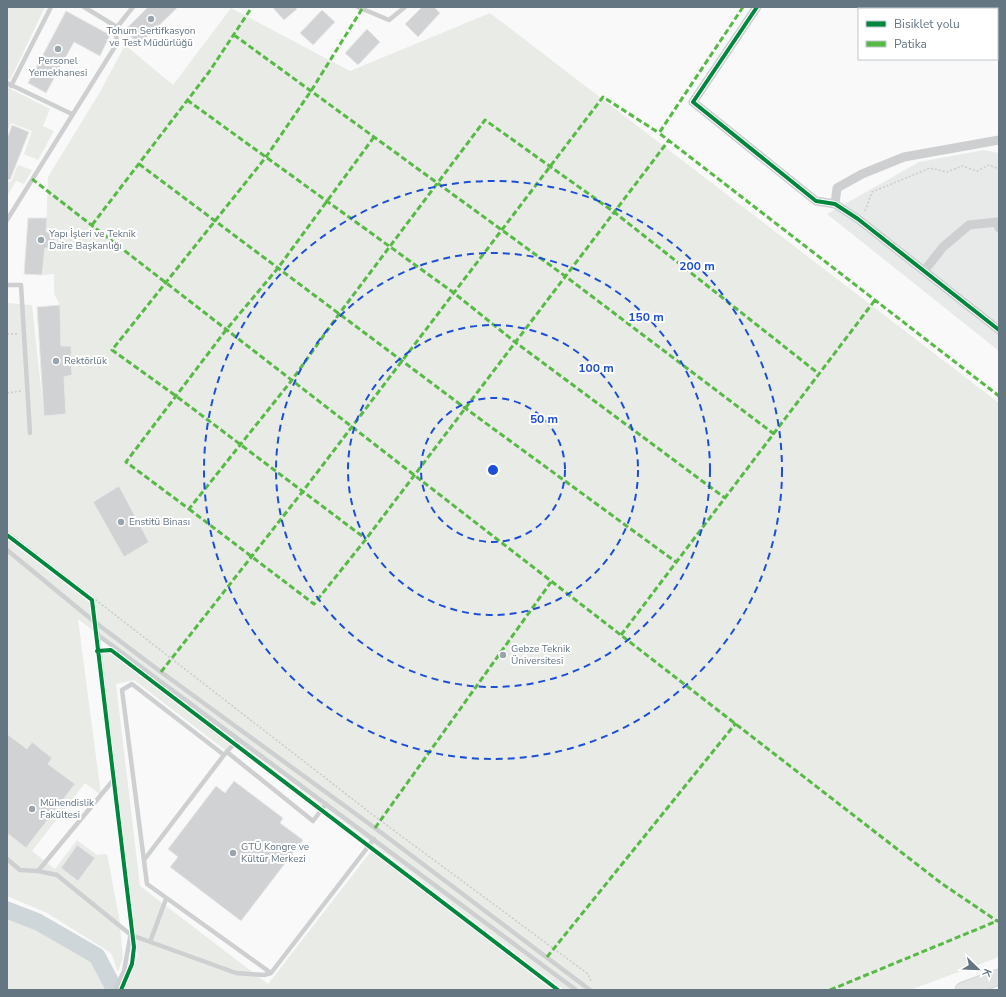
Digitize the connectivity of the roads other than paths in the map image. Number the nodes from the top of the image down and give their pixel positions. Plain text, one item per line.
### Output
1 (51, 7) edge
2 (84, 7) edge
3 (133, 7) edge
4 (358, 7) edge
5 (405, 7) edge
6 (756, 7) edge
7 (117, 27) junction
8 (9, 84) edge
9 (72, 114) junction
10 (999, 140) edge
11 (835, 204) junction
12 (7, 220) edge
13 (999, 228) edge
14 (924, 271) junction
15 (7, 285) edge
16 (999, 330) edge
17 (30, 433) dead end
18 (7, 550) edge
19 (95, 622) junction
20 (98, 635) junction
21 (238, 739) junction
22 (225, 754) junction
23 (115, 778) junction
24 (326, 804) junction
25 (374, 840) junction
26 (7, 859) edge
27 (144, 860) junction
28 (38, 872) junction
29 (166, 899) junction
30 (131, 935) junction
31 (150, 942) junction
32 (271, 972) junction
33 (999, 977) edge
34 (584, 988) edge
35 (116, 990) edge
36 (576, 990) edge
37 (590, 990) edge
38 (963, 990) edge

1 - 8 lane
2 - 7 lane
3 - 7 lane
4 - 5 lane
6 - 11 street
7 - 9 lane
8 - 9 lane
9 - 12 lane
10 - 11 street
11 - 14 street
13 - 14 street
14 - 16 street
15 - 17 lane
18 - 19 lane
19 - 20 lane
19 - 34 lane
20 - 21 lane
20 - 23 lane
21 - 22 lane
21 - 24 lane
22 - 24 lane
22 - 27 lane
22 - 27 lane
23 - 28 lane
23 - 30 lane
24 - 25 lane
25 - 32 lane
25 - 36 lane
26 - 28 lane
27 - 29 lane
28 - 30 lane
29 - 31 lane
29 - 32 lane
30 - 31 lane
30 - 35 lane
31 - 32 lane
33 - 38 highway
34 - 37 lane

